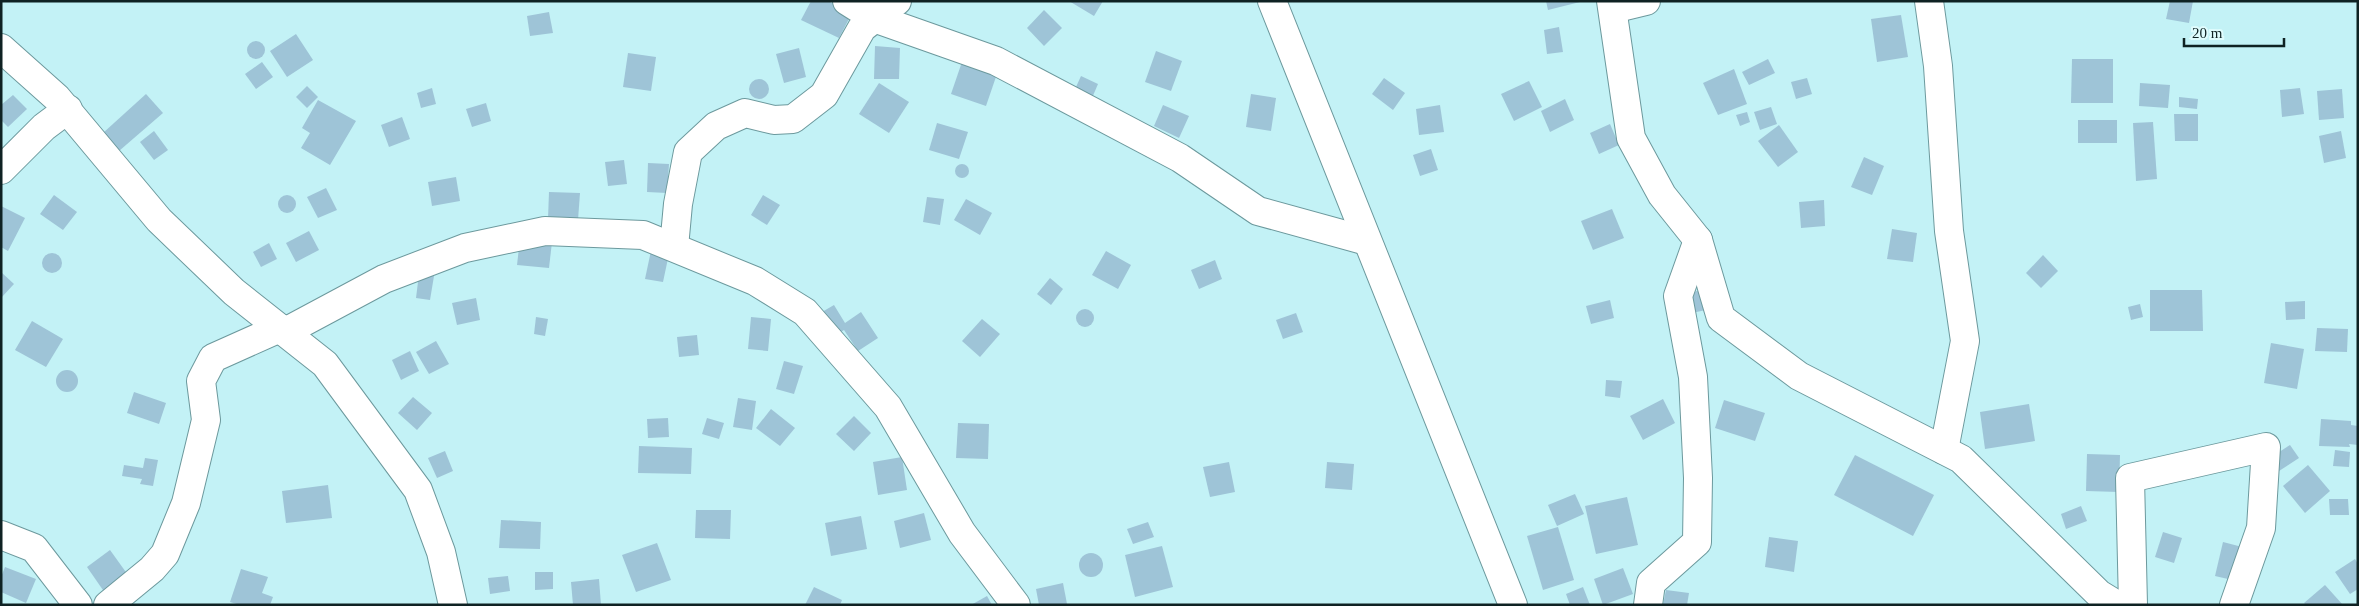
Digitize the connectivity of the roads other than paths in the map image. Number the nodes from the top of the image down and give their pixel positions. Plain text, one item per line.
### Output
1 (847, 1) edge
2 (898, 1) edge
3 (1272, 1) edge
4 (1646, 1) edge
5 (1930, 1) edge
6 (1612, 5) edge
7 (874, 18) junction
8 (1, 48) edge
9 (68, 109) junction
10 (1, 170) edge
11 (1698, 240) junction
12 (1367, 241) junction
13 (674, 247) junction
14 (282, 330) junction
15 (1944, 450) junction
16 (1, 535) edge
17 (78, 605) edge
18 (108, 605) edge
19 (453, 605) edge
20 (1016, 605) edge
21 (1513, 605) edge
22 (1648, 605) edge
23 (2117, 605) edge
24 (2133, 605) edge
25 (2234, 605) edge

1 - 7 street
2 - 7 street
3 - 12 street
4 - 6 street
5 - 15 street
6 - 11 street
7 - 12 street
7 - 13 street
8 - 9 street
9 - 10 street
9 - 14 street
11 - 15 street
11 - 22 street
12 - 21 street
13 - 14 street
13 - 20 street
14 - 18 street
14 - 19 street
15 - 23 street
16 - 17 street
24 - 25 street

